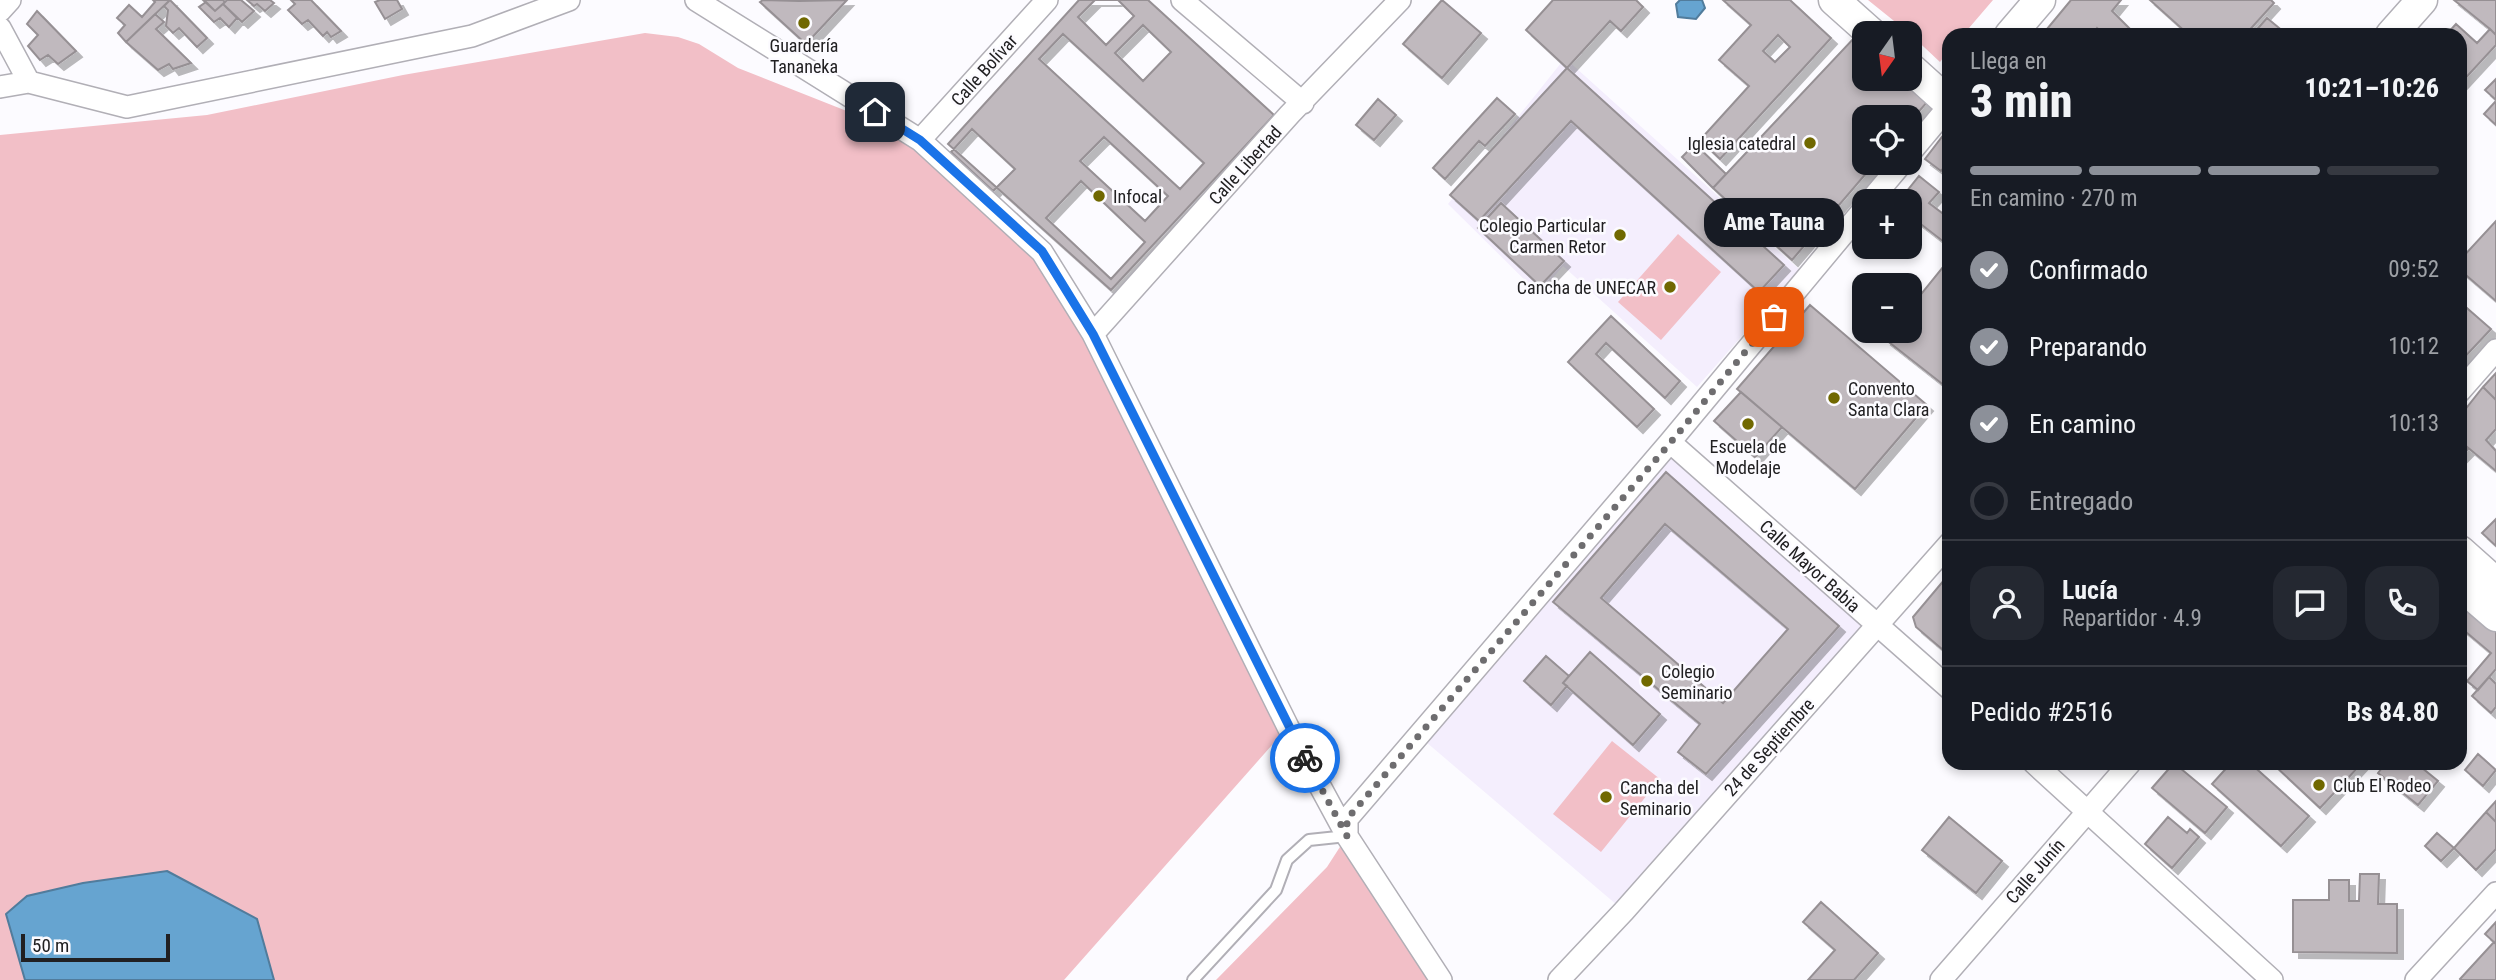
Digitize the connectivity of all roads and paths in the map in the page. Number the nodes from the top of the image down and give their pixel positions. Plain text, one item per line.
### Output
1 (10, 0) edge
2 (569, 0) edge
3 (696, 0) edge
4 (1047, 0) edge
5 (1182, 0) edge
6 (1400, 0) edge
7 (1835, 0) edge
8 (2040, 0) edge
9 (2421, 0) edge
10 (0, 11) edge
11 (1858, 21) edge
12 (0, 28) edge
13 (2016, 28) edge
14 (2397, 28) edge
15 (1922, 79) edge
16 (29, 82) junction
17 (0, 87) edge
18 (1942, 97) edge
19 (1303, 103) junction
20 (1942, 114) edge
21 (1922, 138) edge
22 (920, 140) junction
23 (1892, 175) edge
24 (1880, 189) edge
25 (1852, 223) edge
26 (1093, 334) junction
27 (2496, 350) edge
28 (2467, 383) edge
29 (1671, 442) junction
30 (1942, 553) edge
31 (2467, 557) edge
32 (2496, 583) edge
33 (2467, 590) edge
34 (2496, 616) edge
35 (1877, 626) junction
36 (1942, 682) edge
37 (2042, 770) edge
38 (2124, 770) edge
39 (2088, 811) junction
40 (1347, 836) junction
41 (2496, 893) edge
42 (1193, 980) edge
43 (1441, 980) edge
44 (1559, 980) edge
45 (1941, 980) edge
46 (2272, 980) edge
47 (2416, 980) edge

1 - 10 street
2 - 16 street
3 - 22 street
4 - 22 street, Calle Bolívar
5 - 19 street
6 - 19 street, Calle Libertad
7 - 11 main road
8 - 13 main road
9 - 14 main road
12 - 16 street
15 - 18 main road
16 - 17 street
19 - 26 street, Calle Libertad
20 - 21 street
22 - 26 street
23 - 24 street
25 - 29 street
26 - 40 street
27 - 28 street
29 - 35 street, Calle Mayor Babia
29 - 40 street
30 - 35 street, 24 de Septiembre
31 - 32 main road
33 - 34 main road
35 - 36 street, Calle Mayor Babia
35 - 44 street, 24 de Septiembre
37 - 39 street
38 - 39 street, Calle Junín
39 - 45 street, Calle Junín
39 - 46 street
40 - 42 lane
40 - 43 street
41 - 47 street

